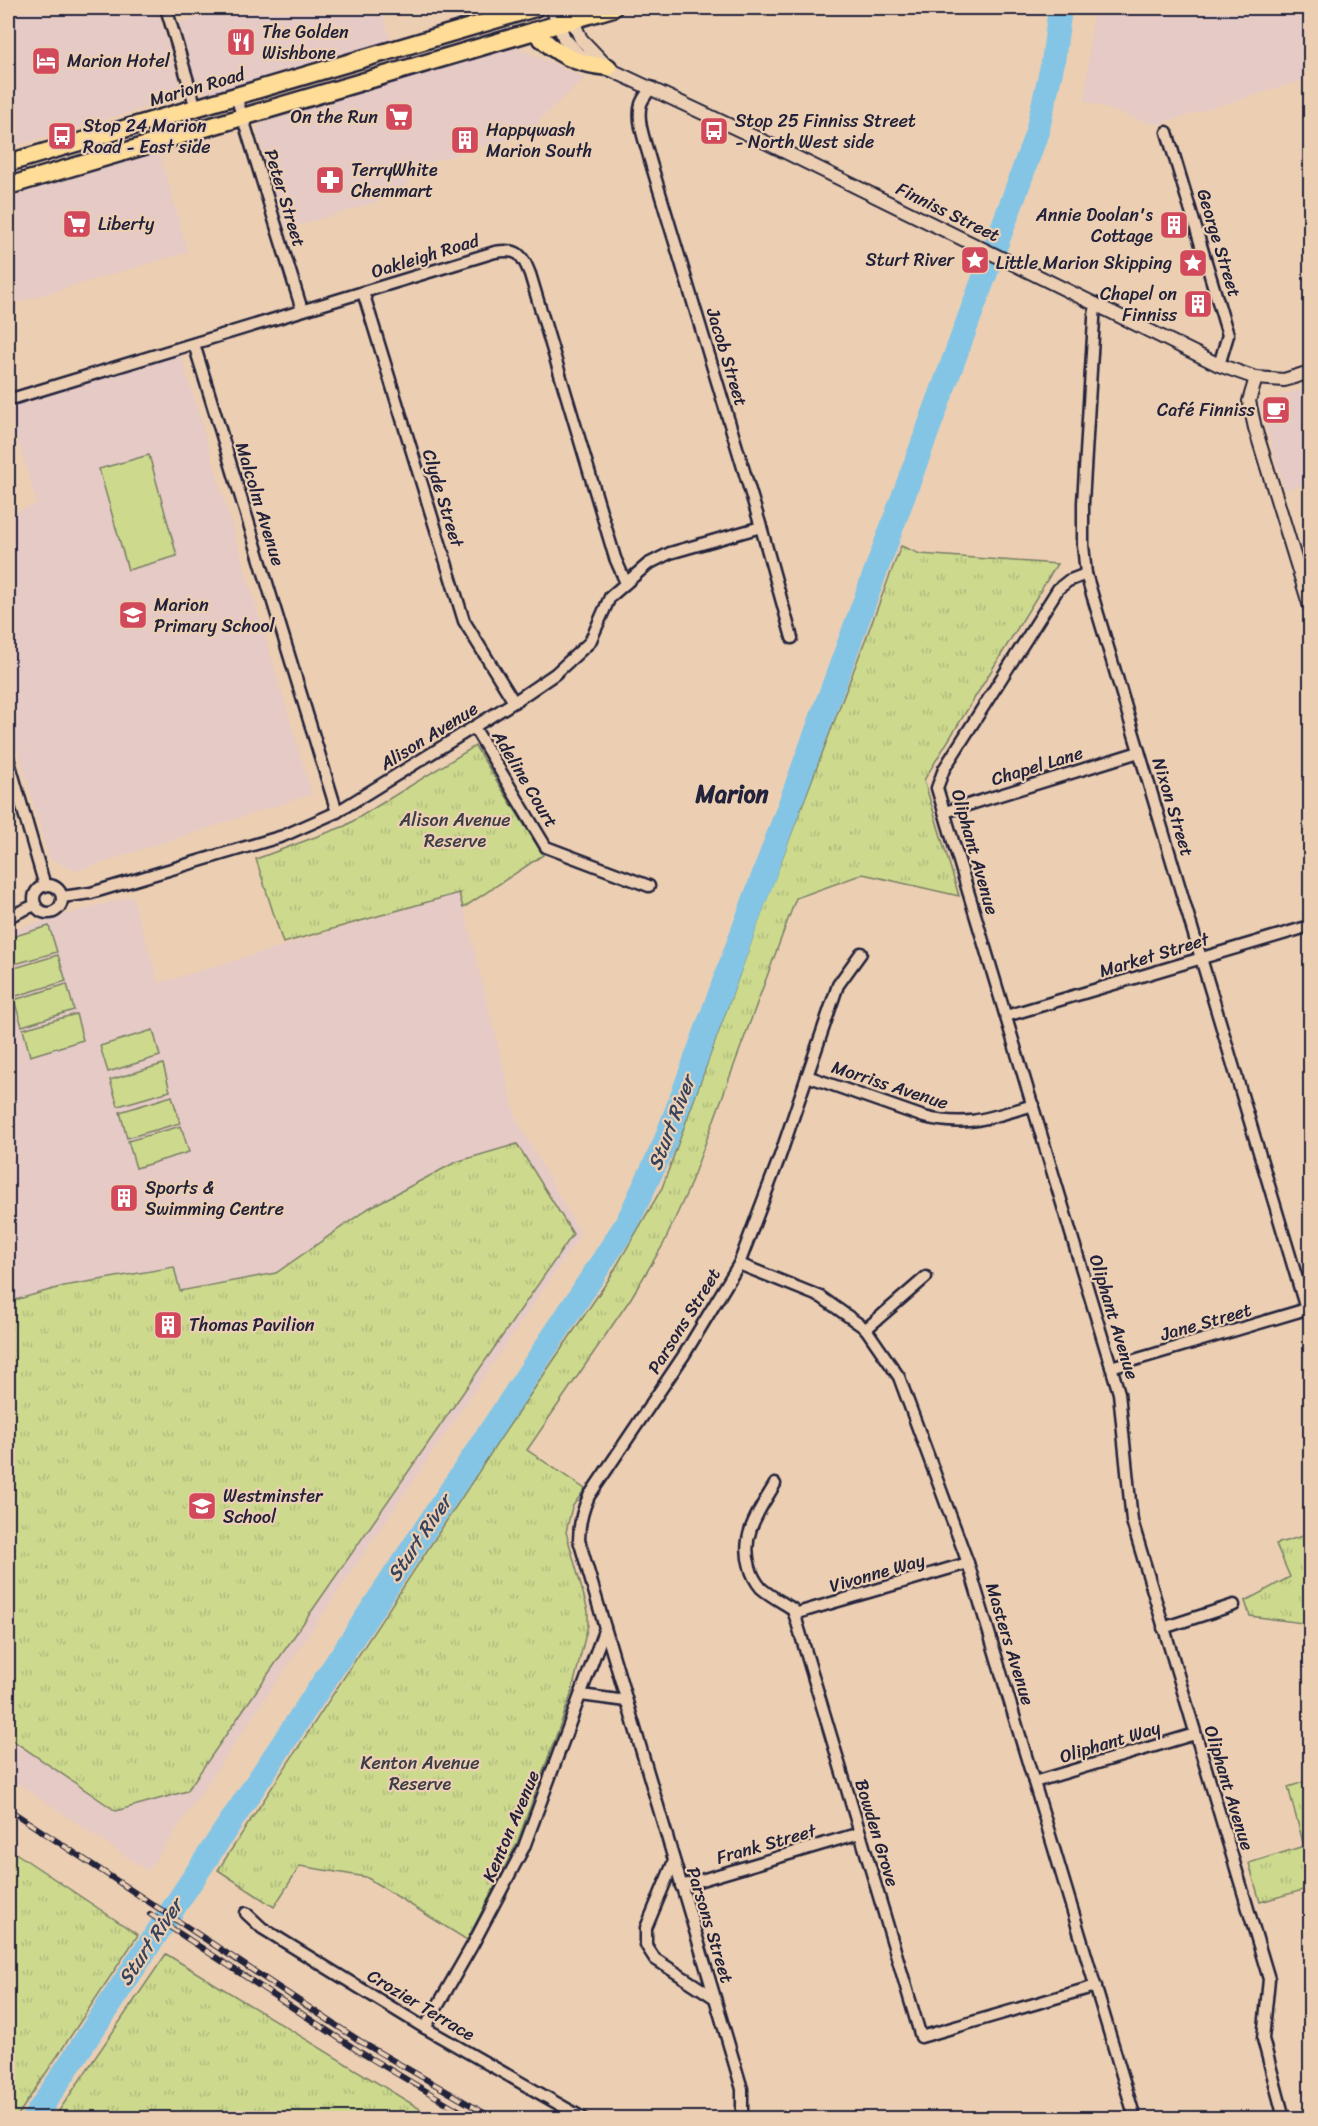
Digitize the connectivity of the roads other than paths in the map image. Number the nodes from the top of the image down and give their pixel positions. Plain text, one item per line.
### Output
1 (166, 8) edge
2 (535, 8) edge
3 (552, 8) edge
4 (613, 8) edge
5 (566, 17) edge
6 (534, 31) junction
7 (608, 67) junction
8 (651, 87) junction
9 (236, 96) junction
10 (196, 108) junction
11 (242, 116) junction
12 (1167, 132) dead end
13 (8, 163) edge
14 (8, 186) edge
15 (363, 292) junction
16 (1095, 303) junction
17 (302, 310) junction
18 (194, 344) junction
19 (1219, 365) junction
20 (1311, 372) edge
21 (1256, 378) junction
22 (8, 400) edge
23 (761, 527) junction
24 (1086, 574) junction
25 (626, 583) junction
26 (1311, 607) edge
27 (792, 638) dead end
28 (514, 702) junction
29 (474, 727) junction
30 (1139, 752) junction
31 (8, 758) edge
32 (336, 812) junction
33 (945, 812) junction
34 (45, 886) junction
35 (649, 886) dead end
36 (62, 897) junction
37 (35, 905) junction
38 (8, 917) edge
39 (1311, 926) edge
40 (861, 953) dead end
41 (1201, 959) junction
42 (1006, 1017) junction
43 (807, 1076) junction
44 (1033, 1105) junction
45 (739, 1264) junction
46 (926, 1277) dead end
47 (1308, 1309) edge
48 (866, 1329) junction
49 (1111, 1367) junction
50 (775, 1484) dead end
51 (968, 1563) junction
52 (1234, 1605) dead end
53 (794, 1614) junction
54 (605, 1628) junction
55 (1163, 1628) junction
56 (581, 1695) junction
57 (626, 1701) junction
58 (1195, 1734) junction
59 (1034, 1782) junction
60 (860, 1833) junction
61 (674, 1861) junction
62 (681, 1886) junction
63 (246, 1913) dead end
64 (1096, 1986) junction
65 (715, 1998) junction
66 (425, 2028) junction
67 (1311, 2117) edge
68 (583, 2118) edge
69 (742, 2118) edge
70 (1136, 2118) edge
71 (1284, 2118) edge
72 (1305, 2118) edge

1 - 10 street
2 - 9 main road, Marion Road
3 - 5 street, Finniss Street
4 - 5 main road
5 - 6 main road
5 - 7 street, Finniss Street
6 - 7 main road
6 - 11 main road
7 - 8 street, Finniss Street
8 - 16 street, Finniss Street
8 - 23 street, Jacob Street
9 - 10 main road, Marion Road
9 - 11 street, Peter Street
10 - 13 main road, Marion Road
11 - 14 main road
11 - 17 street, Peter Street
12 - 19 street, George Street
15 - 17 street, Oakleigh Road
15 - 25 street, Oakleigh Road
15 - 28 street, Clyde Street
16 - 19 street, Finniss Street
16 - 24 street, Nixon Street
17 - 18 street, Oakleigh Road
18 - 22 street, Oakleigh Road
18 - 32 street, Malcolm Avenue
19 - 21 street, Finniss Street
20 - 21 street, Finniss Street
21 - 26 street
23 - 25 street, Alison Avenue
23 - 27 street, Jacob Street
24 - 30 street, Nixon Street
24 - 33 street, Oliphant Avenue
25 - 28 street, Alison Avenue
28 - 29 street, Alison Avenue
29 - 32 street, Alison Avenue
29 - 35 street, Adeline Court
30 - 33 street, Chapel Lane
30 - 41 street, Nixon Street
31 - 34 street
32 - 36 street, Alison Avenue
33 - 42 street, Oliphant Avenue
34 - 36 street
34 - 37 street
36 - 37 street
37 - 38 street
39 - 41 street, Market Street
40 - 43 street, Parsons Street
41 - 42 street, Market Street
41 - 47 street, Nixon Street
42 - 44 street, Oliphant Avenue
43 - 44 street, Morriss Avenue
43 - 45 street, Parsons Street
44 - 49 street, Oliphant Avenue
45 - 48 street, Masters Avenue
45 - 54 street, Parsons Street
46 - 48 street
47 - 49 street, Jane Street
48 - 51 street, Masters Avenue
49 - 55 street, Oliphant Avenue
50 - 53 street
51 - 53 street, Vivonne Way
51 - 59 street, Masters Avenue
52 - 55 street
53 - 60 street, Bowden Grove
54 - 56 street, Kenton Avenue
54 - 57 street, Parsons Street
55 - 58 street, Oliphant Avenue
56 - 57 street
56 - 66 street, Kenton Avenue
57 - 61 street, Parsons Street
58 - 59 street, Oliphant Way
58 - 71 street, Oliphant Avenue
59 - 64 street, Masters Avenue
60 - 62 street, Frank Street
60 - 64 street, Bowden Grove
61 - 62 street, Parsons Street
61 - 65 street, Parsons Street
62 - 65 street, Parsons Street
63 - 66 street, Crozier Terrace
64 - 70 street, Masters Avenue
65 - 69 street, Parsons Street
66 - 68 street, Crozier Terrace
67 - 72 street

